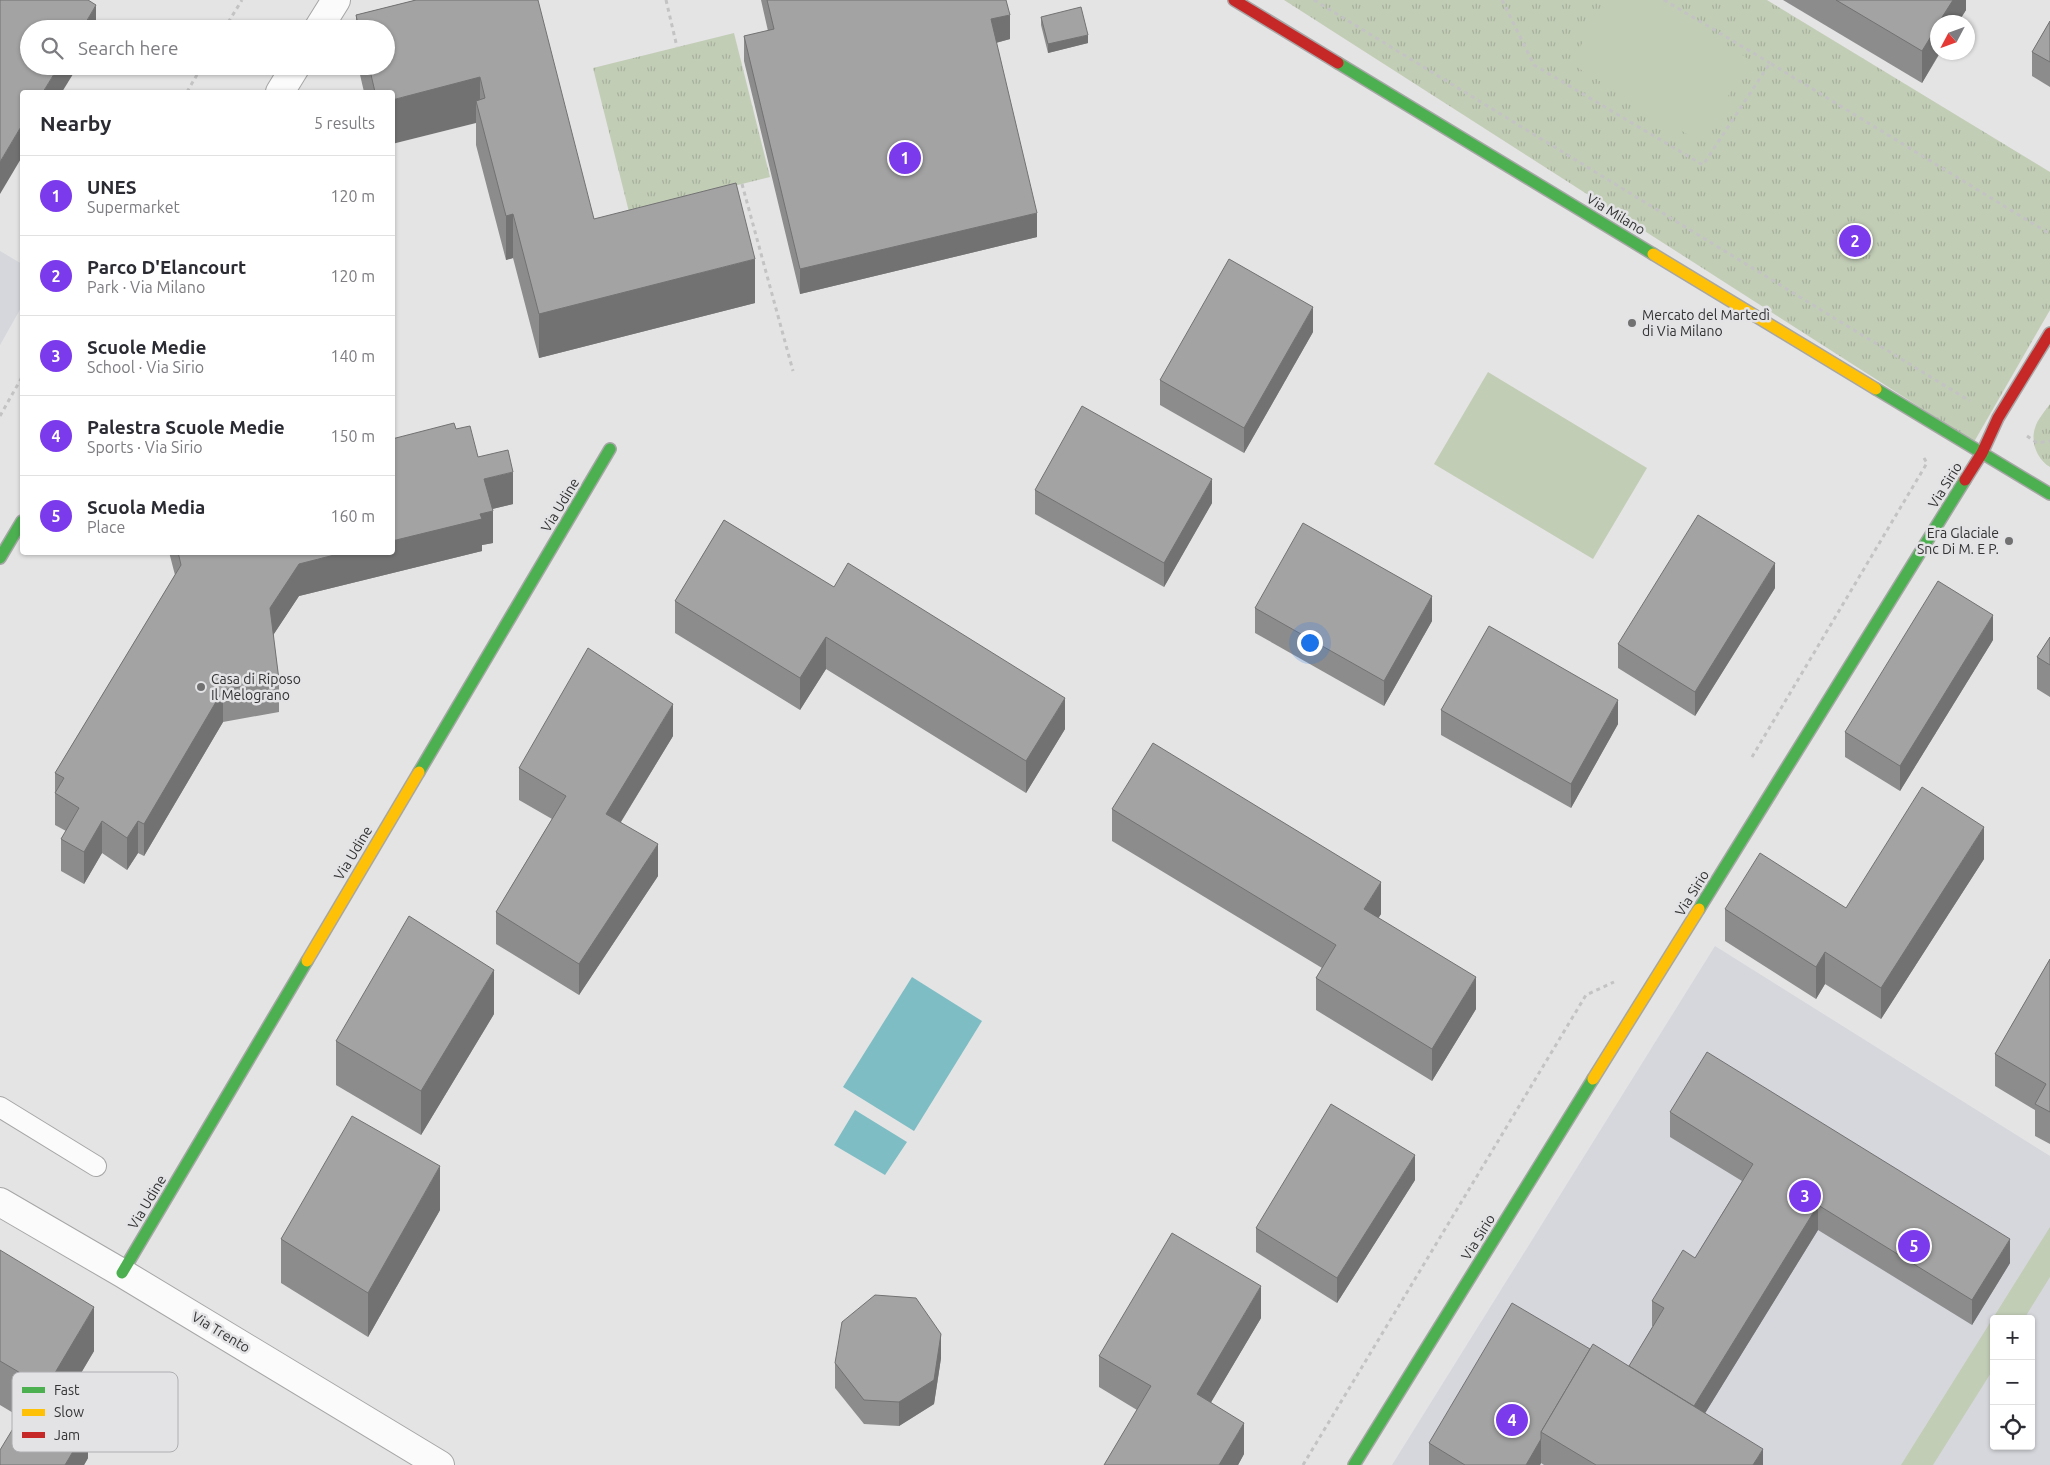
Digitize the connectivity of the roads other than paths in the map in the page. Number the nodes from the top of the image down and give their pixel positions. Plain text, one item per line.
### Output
1 (336, 0) edge
2 (1234, 0) edge
3 (324, 20) edge
4 (290, 75) edge
5 (281, 90) edge
6 (2050, 333) edge
7 (610, 450) dead end
8 (1982, 453) junction
9 (2050, 494) edge
10 (20, 524) edge
11 (0, 558) edge
12 (0, 1107) edge
13 (96, 1166) dead end
14 (0, 1202) edge
15 (122, 1273) junction
16 (440, 1465) edge
17 (1354, 1465) edge

1 - 3 street
2 - 8 street, Via Milano
4 - 5 street
6 - 8 street, Via Sirio
7 - 15 street, Via Udine
8 - 9 street, Via Milano
8 - 17 street, Via Sirio
10 - 11 street
12 - 13 lane
14 - 15 street, Via Trento
15 - 16 street, Via Trento

